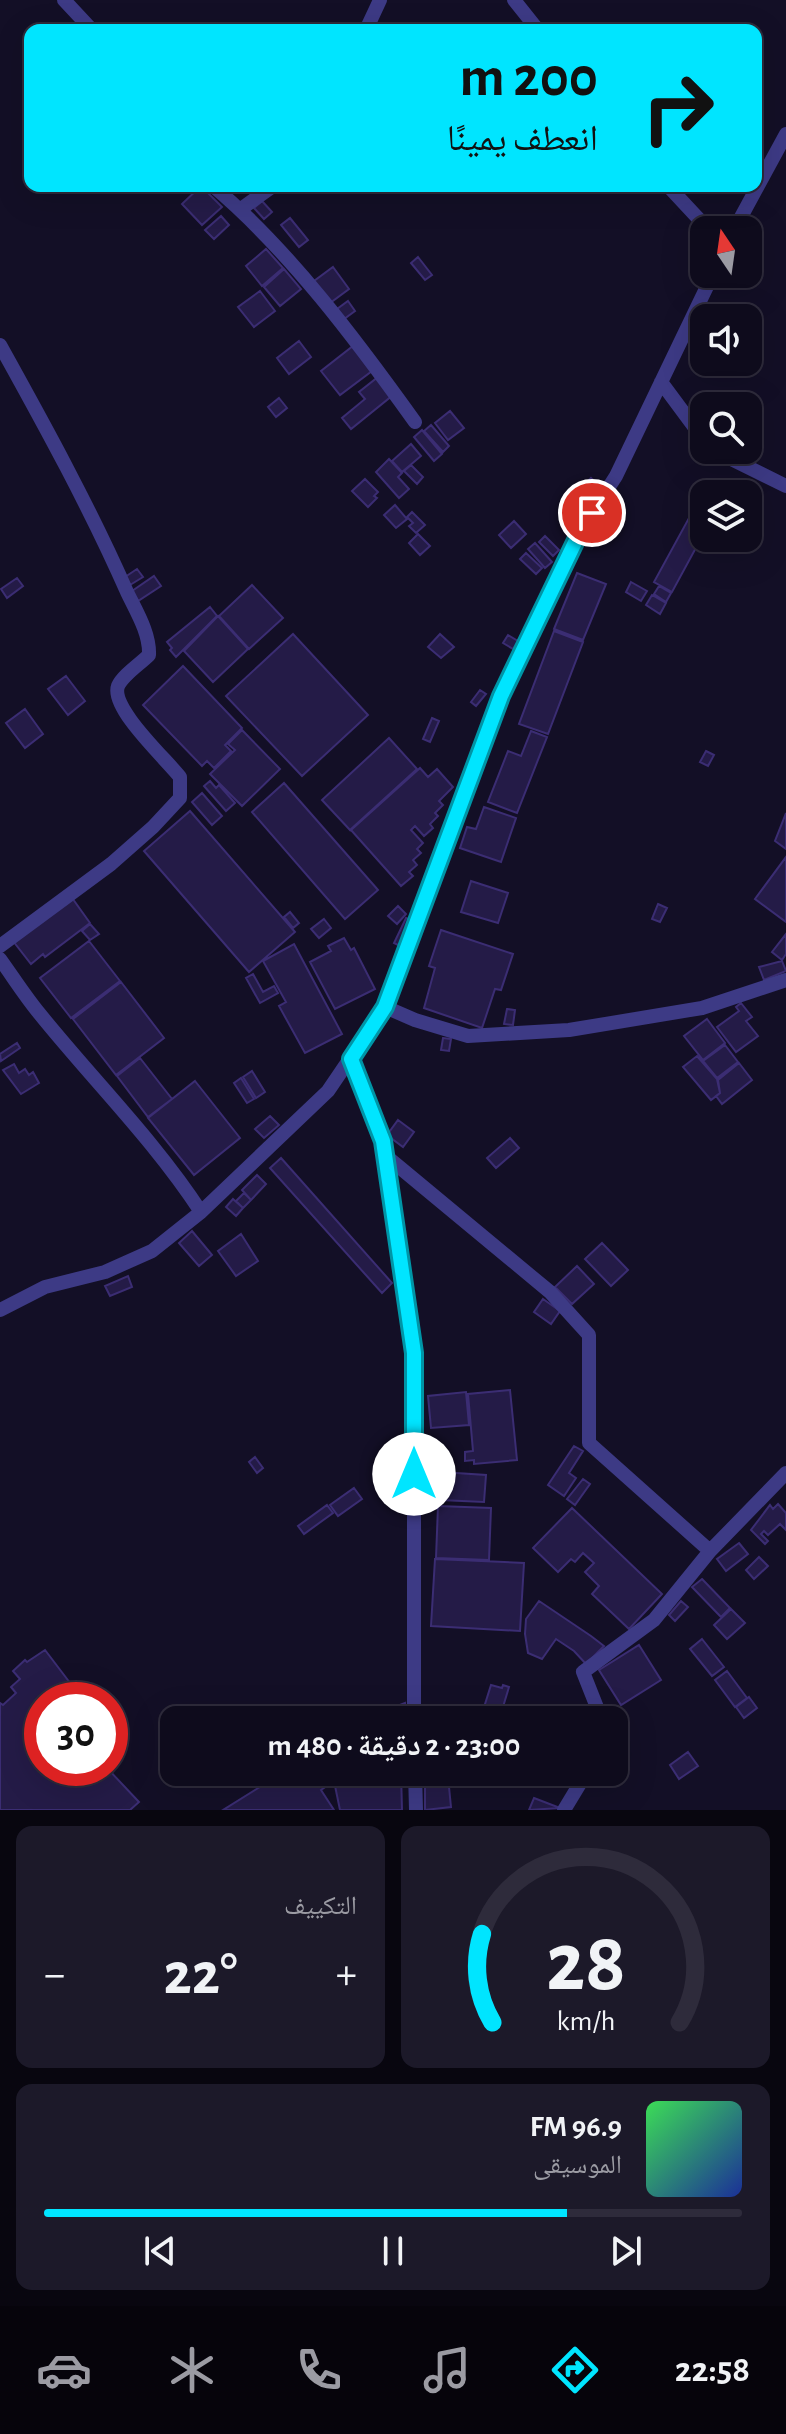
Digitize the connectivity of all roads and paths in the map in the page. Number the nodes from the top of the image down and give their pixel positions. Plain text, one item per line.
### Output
1 (64, 0) edge
2 (380, 0) edge
3 (514, 0) edge
4 (86, 24) edge
5 (369, 24) edge
6 (533, 24) edge
7 (786, 134) edge
8 (762, 178) edge
9 (220, 192) edge
10 (265, 192) edge
11 (674, 192) edge
12 (755, 192) edge
13 (241, 209) junction
14 (696, 216) edge
15 (742, 216) edge
16 (706, 288) edge
17 (0, 345) edge
18 (661, 382) junction
19 (690, 421) edge
20 (415, 422) dead end
21 (741, 464) edge
22 (786, 486) edge
23 (0, 946) edge
24 (0, 959) edge
25 (786, 980) edge
26 (385, 1007) junction
27 (351, 1059) junction
28 (386, 1156) junction
29 (201, 1212) junction
30 (0, 1310) edge
31 (786, 1473) edge
32 (710, 1551) junction
33 (414, 1706) edge
34 (596, 1706) edge
35 (415, 1786) edge
36 (579, 1786) edge
37 (416, 1810) edge
38 (564, 1810) edge

1 - 4 street
2 - 5 street
3 - 6 street
7 - 8 street
9 - 13 street
10 - 13 street
11 - 14 street
12 - 15 street
13 - 20 street
16 - 18 street
17 - 23 street
18 - 19 street
18 - 26 street
21 - 22 street
24 - 29 street
25 - 26 street
26 - 27 street
27 - 28 street
27 - 29 street
28 - 32 street
28 - 33 street
29 - 30 street
31 - 32 street
32 - 34 street
35 - 37 street
36 - 38 street

